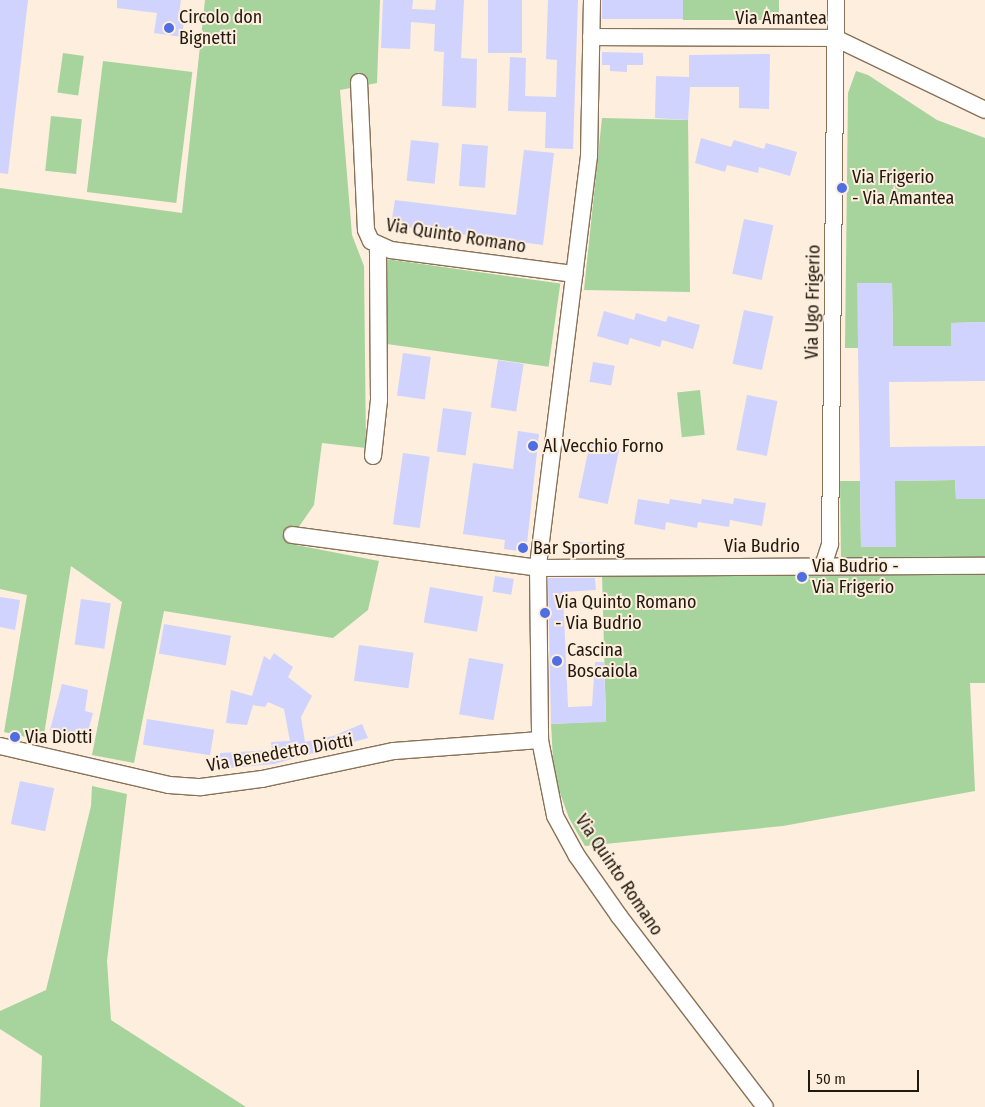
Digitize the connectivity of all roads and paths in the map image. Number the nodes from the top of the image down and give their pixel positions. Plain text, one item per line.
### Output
1 (592, 0) edge
2 (836, 0) edge
3 (591, 36) junction
4 (835, 38) junction
5 (359, 82) dead end
6 (985, 110) edge
7 (378, 246) junction
8 (574, 274) junction
9 (373, 456) dead end
10 (292, 535) dead end
11 (823, 566) junction
12 (985, 566) edge
13 (538, 568) junction
14 (540, 740) junction
15 (0, 746) edge
16 (766, 1107) edge

1 - 3 street, Via Quinto Romano
2 - 4 street, Via Ugo Frigerio
3 - 4 street, Via Amantea
3 - 8 street, Via Quinto Romano
4 - 6 street, Via Amantea
4 - 11 street, Via Ugo Frigerio
5 - 7 street, Via Quinto Romano
7 - 8 street, Via Quinto Romano
7 - 9 street
8 - 13 street, Via Quinto Romano
10 - 13 street
11 - 12 street, Via Budrio
11 - 13 street, Via Budrio
13 - 14 street, Via Quinto Romano
14 - 15 street, Via Benedetto Diotti
14 - 16 street, Via Quinto Romano

